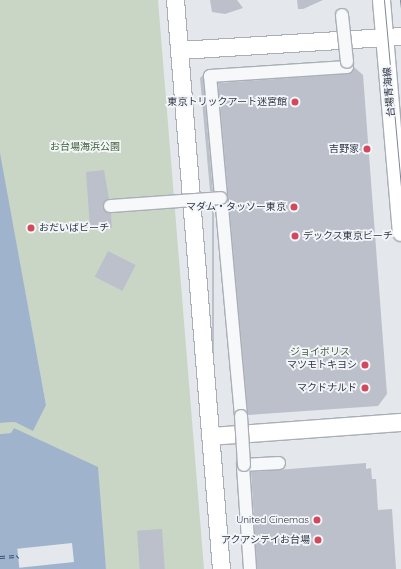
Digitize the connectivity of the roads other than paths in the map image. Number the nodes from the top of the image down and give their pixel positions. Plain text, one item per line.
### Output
1 (175, 0) edge
2 (381, 0) edge
3 (342, 15) dead end
4 (393, 36) edge
5 (179, 50) junction
6 (221, 198) junction
7 (110, 206) dead end
8 (401, 232) edge
9 (401, 422) edge
10 (210, 436) junction
11 (279, 463) dead end
12 (244, 465) junction
13 (221, 569) edge
14 (250, 569) edge

1 - 5 street
2 - 4 street, 台場青海線
3 - 6 street, bridge
4 - 5 street
4 - 8 street, 台場青海線
5 - 10 street
6 - 7 street, bridge
6 - 12 street, bridge
9 - 10 street
10 - 13 street
11 - 12 street
12 - 14 street

